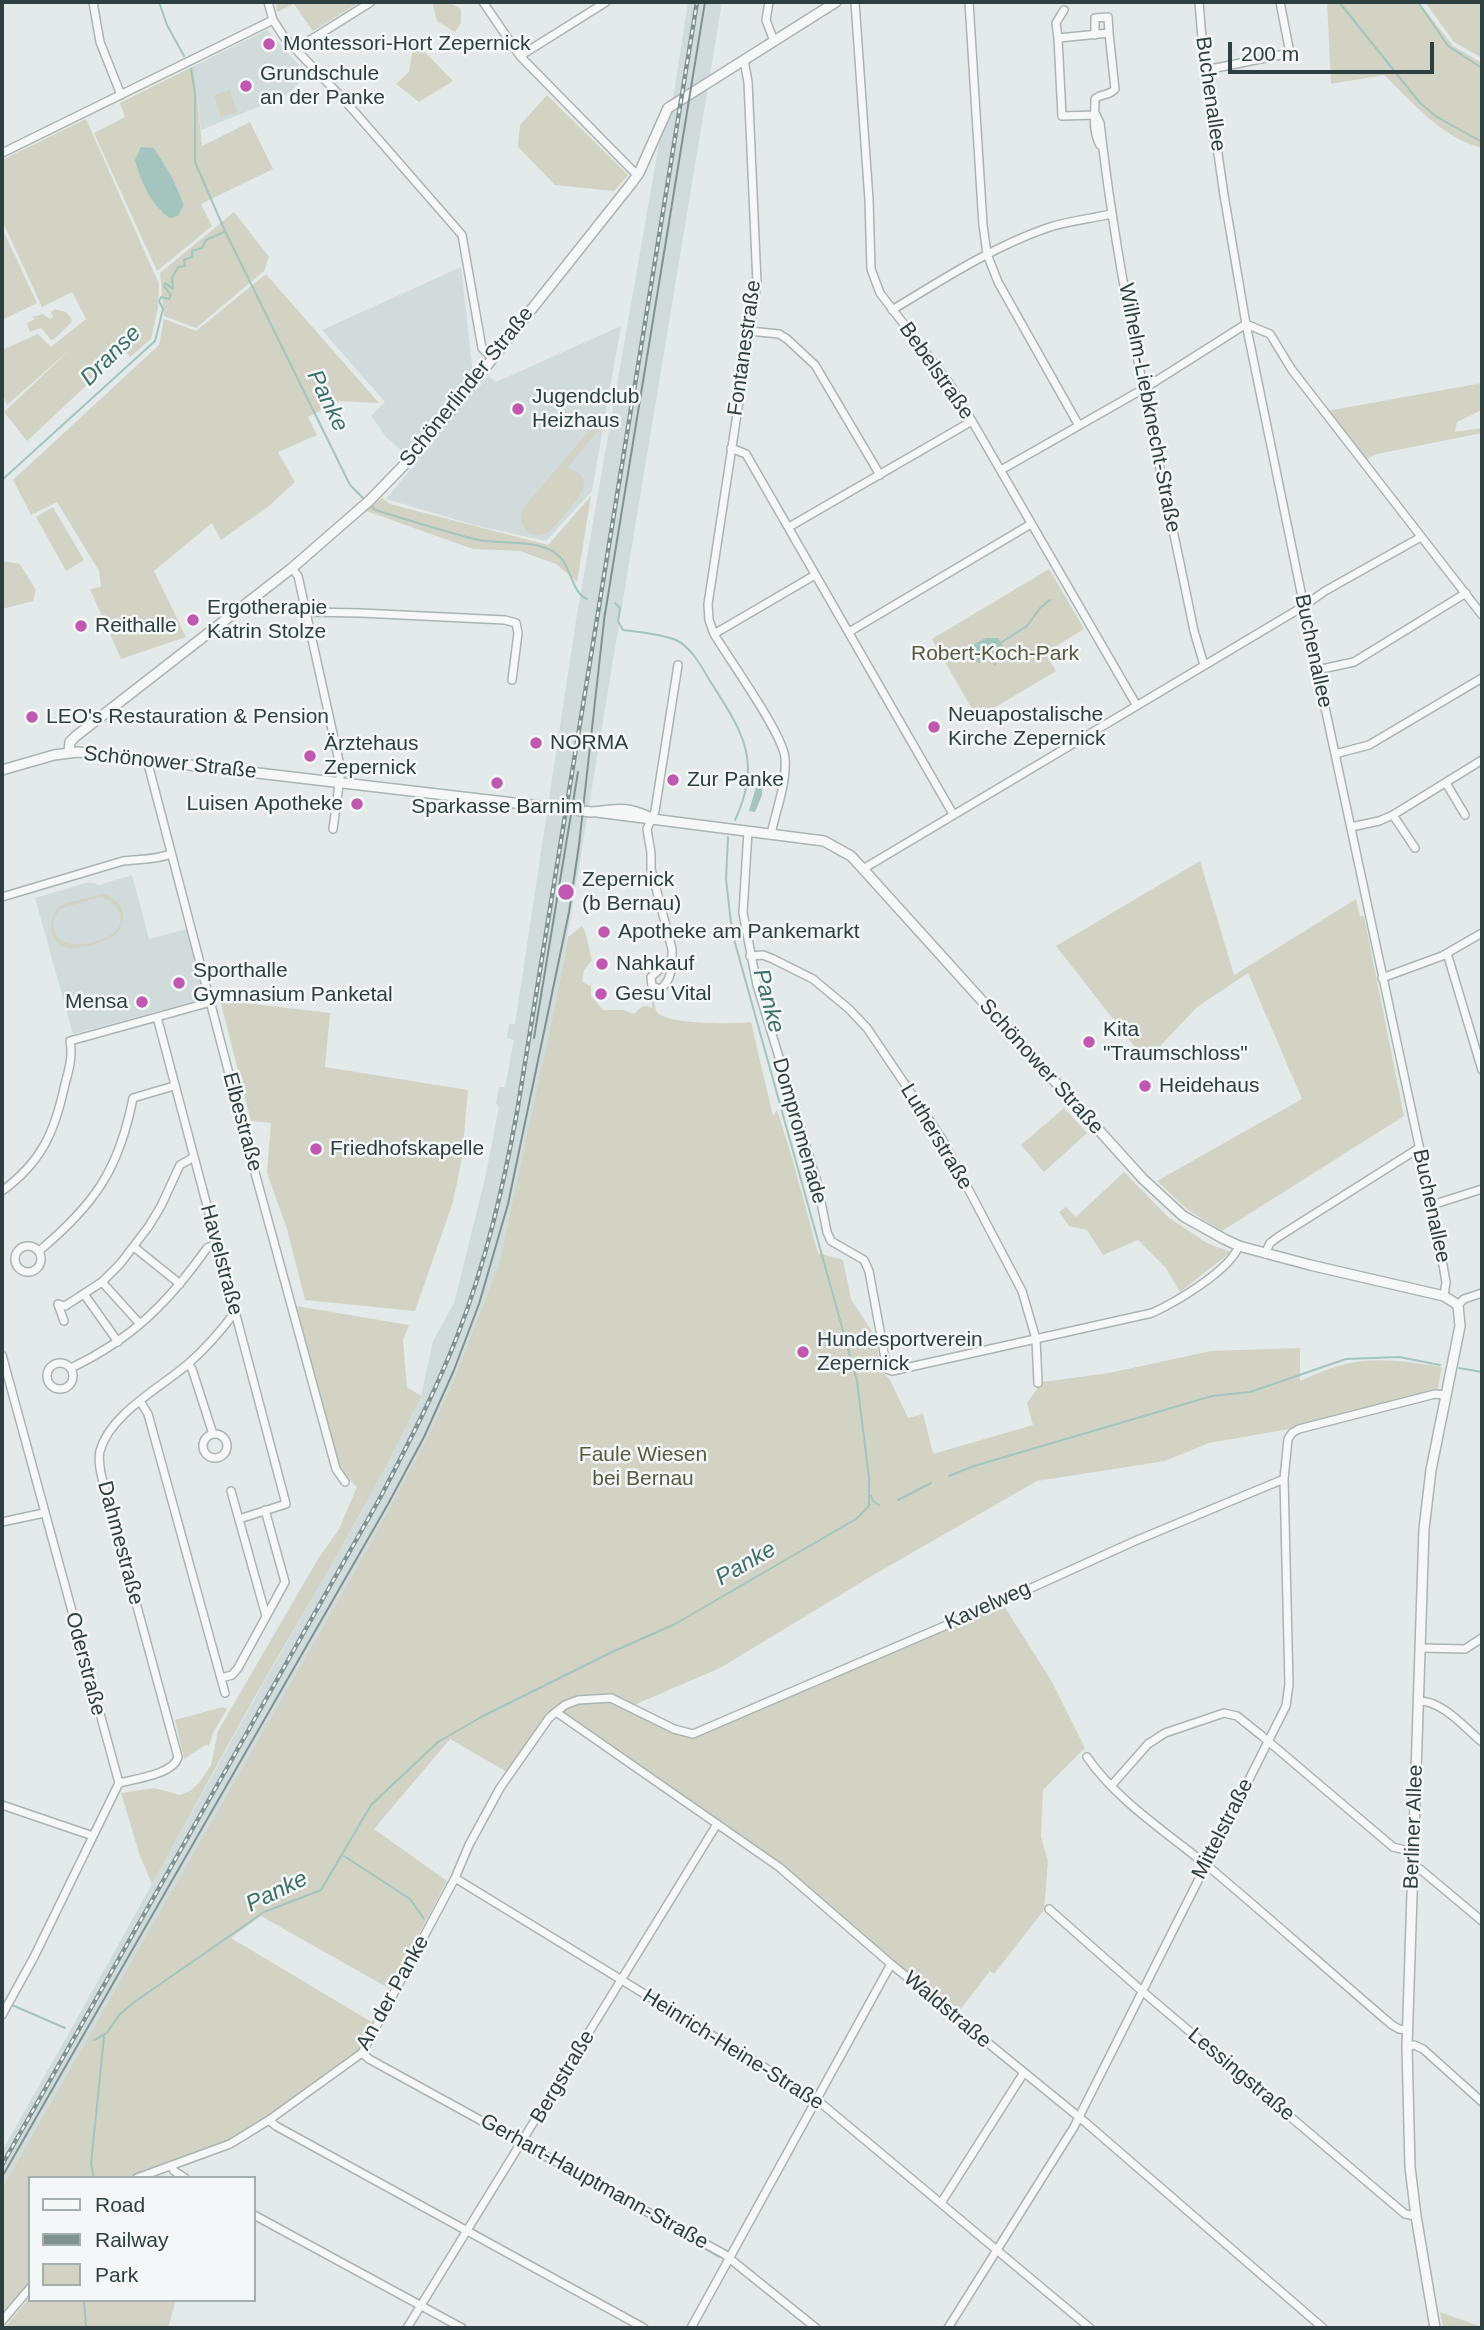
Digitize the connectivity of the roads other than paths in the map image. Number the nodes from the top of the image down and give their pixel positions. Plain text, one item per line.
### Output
1 (93, 2) edge
2 (268, 2) edge
3 (370, 2) edge
4 (483, 2) edge
5 (606, 2) edge
6 (769, 2) edge
7 (836, 2) edge
8 (855, 2) edge
9 (969, 2) edge
10 (1199, 2) edge
11 (1280, 2) edge
12 (1064, 10) dead end
13 (273, 20) junction
14 (1109, 33) junction
15 (1095, 35) junction
16 (1058, 38) junction
17 (774, 41) junction
18 (296, 50) junction
19 (520, 56) junction
20 (744, 60) junction
21 (1206, 70) junction
22 (121, 95) junction
23 (1096, 115) junction
24 (2, 151) edge
25 (639, 173) junction
26 (1111, 214) junction
27 (987, 254) junction
28 (892, 310) junction
29 (1246, 324) junction
30 (749, 331) junction
31 (493, 359) junction
32 (1144, 388) junction
33 (972, 421) junction
34 (1078, 424) junction
35 (731, 448) junction
36 (1000, 470) junction
37 (880, 475) junction
38 (1031, 524) junction
39 (789, 527) junction
40 (1421, 537) junction
41 (292, 568) junction
42 (815, 575) junction
43 (1466, 593) junction
44 (1304, 606) junction
45 (306, 612) junction
46 (1482, 615) edge
47 (849, 632) junction
48 (714, 634) junction
49 (678, 665) dead end
50 (1204, 665) junction
51 (1317, 670) junction
52 (1482, 678) edge
53 (513, 680) dead end
54 (1137, 706) junction
55 (69, 752) junction
56 (1335, 754) junction
57 (147, 760) junction
58 (1482, 760) edge
59 (2, 771) edge
60 (340, 782) junction
61 (1446, 783) junction
62 (953, 814) junction
63 (1393, 815) junction
64 (1465, 815) dead end
65 (651, 818) junction
66 (1351, 827) junction
67 (333, 829) dead end
68 (748, 831) junction
69 (771, 834) junction
70 (1415, 848) dead end
71 (171, 854) junction
72 (863, 869) junction
73 (2, 897) edge
74 (1482, 933) edge
75 (1447, 953) junction
76 (750, 956) junction
77 (672, 958) dead end
78 (1382, 978) junction
79 (211, 1002) junction
80 (156, 1017) junction
81 (1482, 1070) edge
82 (174, 1086) junction
83 (1419, 1148) junction
84 (194, 1157) junction
85 (1482, 1189) edge
86 (2, 1191) edge
87 (1432, 1205) junction
88 (216, 1244) junction
89 (1239, 1246) junction
90 (134, 1247) junction
91 (39, 1251) dead end
92 (1265, 1254) junction
93 (102, 1282) junction
94 (180, 1284) junction
95 (1482, 1293) edge
96 (84, 1294) junction
97 (1451, 1300) junction
98 (235, 1312) junction
99 (64, 1321) dead end
100 (140, 1324) junction
101 (1460, 1326) joint
102 (1036, 1339) junction
103 (118, 1342) junction
104 (2, 1355) edge
105 (188, 1364) junction
106 (71, 1368) dead end
107 (1038, 1383) dead end
108 (1445, 1395) junction
109 (140, 1401) junction
110 (213, 1434) dead end
111 (1284, 1479) junction
112 (345, 1482) dead end
113 (231, 1491) dead end
114 (265, 1510) junction
115 (44, 1513) junction
116 (239, 1518) junction
117 (2, 1522) edge
118 (266, 1616) junction
119 (1482, 1638) edge
120 (1421, 1648) junction
121 (221, 1678) junction
122 (225, 1693) dead end
123 (1419, 1701) junction
124 (556, 1712) junction
125 (1269, 1742) junction
126 (1482, 1742) edge
127 (1087, 1757) dead end
128 (119, 1783) junction
129 (1111, 1786) junction
130 (2, 1805) edge
131 (717, 1824) junction
132 (93, 1836) junction
133 (1413, 1852) junction
134 (1205, 1864) junction
135 (1412, 1869) junction
136 (455, 1878) junction
137 (1049, 1909) dead end
138 (1482, 1921) edge
139 (891, 1964) junction
140 (622, 1979) junction
141 (1142, 1991) junction
142 (2, 2013) edge
143 (1408, 2030) junction
144 (1407, 2046) junction
145 (362, 2053) junction
146 (1023, 2074) junction
147 (816, 2099) junction
148 (1482, 2102) edge
149 (1079, 2117) junction
150 (270, 2120) junction
151 (523, 2143) junction
152 (172, 2166) junction
153 (143, 2176) edge
154 (183, 2176) edge
155 (942, 2203) junction
156 (256, 2216) edge
157 (1416, 2216) junction
158 (467, 2232) junction
159 (998, 2250) junction
160 (731, 2258) junction
161 (28, 2290) edge
162 (421, 2306) junction
163 (2, 2321) edge
164 (407, 2328) edge
165 (462, 2328) edge
166 (644, 2328) edge
167 (691, 2328) edge
168 (816, 2328) edge
169 (948, 2328) edge
170 (1090, 2328) edge
171 (1323, 2328) edge
172 (1435, 2328) edge

1 - 22 street
2 - 13 street
3 - 18 street
4 - 19 street
5 - 19 street
6 - 17 street
7 - 17 street, Schönerlinder Straße
8 - 28 street, Bebelstraße
9 - 27 street
10 - 21 street, Buchenallee
11 - 21 street
12 - 16 street
13 - 18 street
13 - 22 street
14 - 15 street
14 - 15 street
14 - 23 street
15 - 16 street
16 - 23 street
17 - 20 street, Schönerlinder Straße
18 - 31 street
19 - 25 street
20 - 25 street, Schönerlinder Straße
20 - 30 street, Fontanestraße
21 - 29 street, Buchenallee
22 - 24 street
23 - 26 street, Wilhelm-Liebknecht-Straße
25 - 31 street, Schönerlinder Straße
26 - 27 street
26 - 32 street, Wilhelm-Liebknecht-Straße
27 - 28 street
27 - 34 street
28 - 33 street, Bebelstraße
29 - 32 street
29 - 40 street
29 - 44 street, Buchenallee
30 - 35 street, Fontanestraße
30 - 37 street
31 - 41 street, Schönerlinder Straße
32 - 34 street
32 - 50 street, Wilhelm-Liebknecht-Straße
33 - 36 street, Bebelstraße
33 - 37 street
34 - 36 street
35 - 39 street
35 - 48 street, Fontanestraße
36 - 38 street, Bebelstraße
37 - 39 street
38 - 47 street
38 - 54 street, Bebelstraße
39 - 42 street
40 - 43 street
40 - 44 street
41 - 45 street
41 - 55 street, Schönerlinder Straße
42 - 47 street
42 - 48 street
43 - 46 street
43 - 51 street
44 - 50 street
44 - 51 street, Buchenallee
45 - 53 street
45 - 60 street
47 - 62 street
48 - 69 street
49 - 65 street
50 - 54 street
51 - 56 street, Buchenallee
52 - 56 street
54 - 62 street
55 - 57 street, Schönower Straße
55 - 59 street, Schönower Straße
56 - 66 street, Buchenallee
57 - 60 street, Schönower Straße
57 - 71 street, Elbestraße
58 - 61 street
60 - 65 street, Schönower Straße
60 - 67 street
61 - 63 street
61 - 64 street
62 - 72 street
63 - 66 street
63 - 70 street
65 - 68 street, Schönower Straße
65 - 77 street
66 - 78 street, Buchenallee
68 - 69 street, Schönower Straße
68 - 76 street, Dompromenade
69 - 72 street, Schönower Straße
71 - 73 street
71 - 79 street, Elbestraße
72 - 89 street, Schönower Straße
74 - 75 street
75 - 78 street
75 - 81 street
76 - 102 street, Lutherstraße
76 - 102 street, Dompromenade
78 - 83 street, Buchenallee
79 - 80 street
79 - 112 street, Elbestraße
80 - 82 street, Havelstraße
80 - 86 street
82 - 84 street, Havelstraße
82 - 91 street
83 - 87 street, Buchenallee
83 - 92 street
84 - 88 street, Havelstraße
84 - 90 street
85 - 87 street
87 - 97 street, Buchenallee
88 - 94 street
88 - 98 street, Havelstraße
89 - 92 street, Schönower Straße
89 - 102 street
90 - 93 street
90 - 94 street
92 - 97 street, Schönower Straße
93 - 96 street
93 - 100 street
94 - 100 street
95 - 97 street
96 - 99 street
96 - 103 street
97 - 101 street, Buchenallee
98 - 105 street, Dahmestraße
98 - 114 street, Havelstraße
100 - 103 street
101 - 108 street, Berliner Allee
102 - 107 street, Lutherstraße
103 - 106 street
104 - 115 street, Oderstraße
105 - 109 street, Dahmestraße
105 - 110 street
108 - 111 street, Mittelstraße
108 - 120 street, Berliner Allee
109 - 121 street
109 - 128 street, Dahmestraße
111 - 124 street, Kavelweg
111 - 125 street, Mittelstraße
113 - 116 street
114 - 116 street
114 - 118 street
115 - 117 street
115 - 128 street, Oderstraße
116 - 118 street
118 - 121 street
119 - 120 street
120 - 123 street, Berliner Allee
121 - 122 street
123 - 126 street
123 - 133 street, Berliner Allee
124 - 131 street, Waldstraße
124 - 136 street, An der Panke
125 - 129 street
125 - 133 street
125 - 134 street, Mittelstraße
127 - 129 street
128 - 132 street
129 - 134 street
130 - 132 street
131 - 139 street, Waldstraße
131 - 140 street, Bergstraße
132 - 142 street
133 - 135 street, Berliner Allee
134 - 141 street, Mittelstraße
134 - 143 street
135 - 138 street
135 - 143 street, Berliner Allee
136 - 140 street, Heinrich-Heine-Straße
136 - 145 street, An der Panke
137 - 141 street, Lessingstraße
139 - 146 street, Waldstraße
139 - 147 street
140 - 147 street, Heinrich-Heine-Straße
140 - 151 street, Bergstraße
141 - 149 street, Mittelstraße
141 - 157 street, Lessingstraße
143 - 144 street, Berliner Allee
144 - 148 street
144 - 157 street, Berliner Allee
145 - 150 street, An der Panke
145 - 151 street, Gerhart-Hauptmann-Straße
146 - 149 street, Waldstraße
146 - 155 street
147 - 155 street, Heinrich-Heine-Straße
147 - 160 street
149 - 159 street, Mittelstraße
149 - 171 street, Waldstraße
150 - 152 street, An der Panke
150 - 158 street
151 - 158 street, Bergstraße
151 - 160 street, Gerhart-Hauptmann-Straße
152 - 153 street, An der Panke
152 - 154 street
155 - 159 street, Heinrich-Heine-Straße
156 - 162 street
157 - 172 street, Berliner Allee
158 - 162 street, Bergstraße
158 - 166 street
159 - 169 street, Mittelstraße
159 - 170 street, Heinrich-Heine-Straße
160 - 167 street
160 - 168 street, Gerhart-Hauptmann-Straße
161 - 163 street
162 - 164 street, Bergstraße
162 - 165 street

